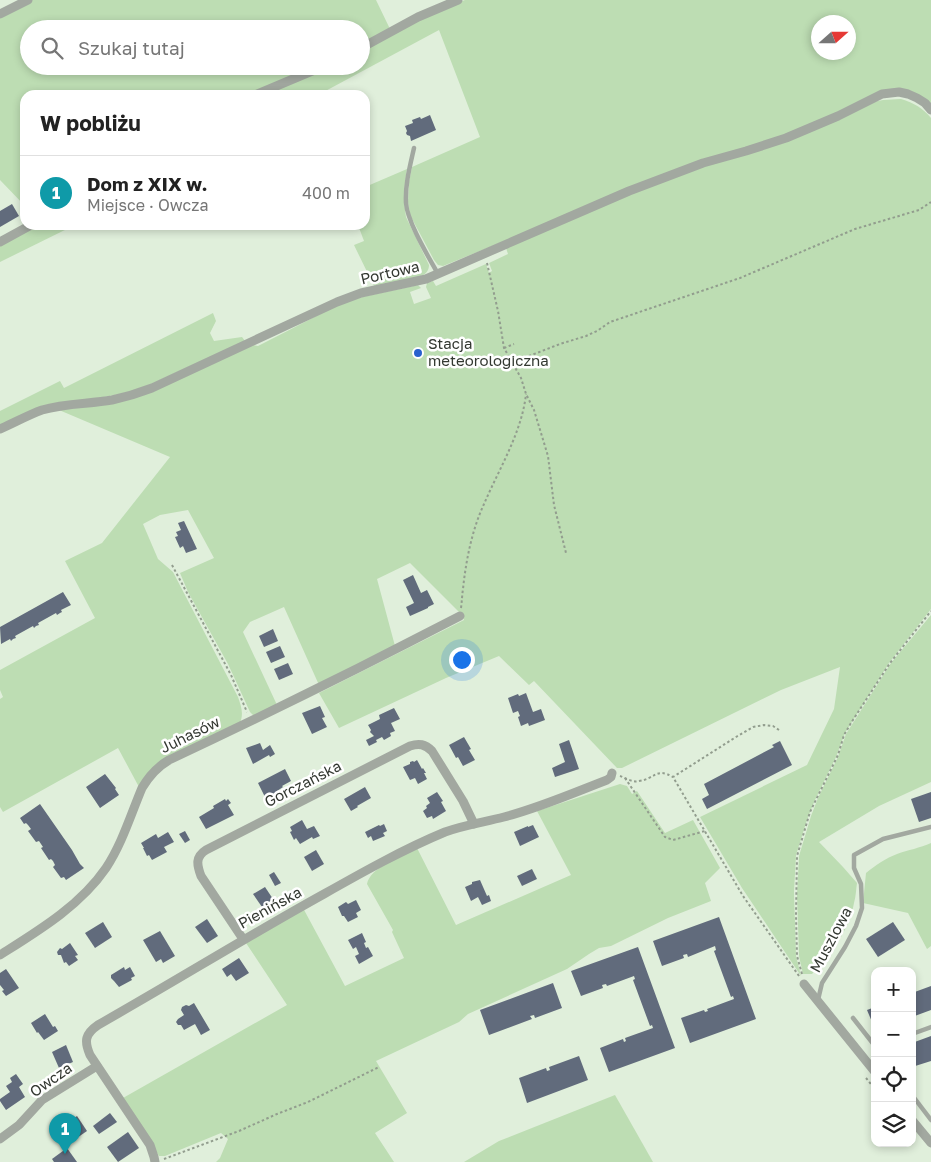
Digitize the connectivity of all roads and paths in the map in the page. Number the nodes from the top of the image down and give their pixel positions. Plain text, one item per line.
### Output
1 (28, 0) edge
2 (458, 0) edge
3 (0, 14) edge
4 (370, 43) edge
5 (303, 75) edge
6 (267, 90) edge
7 (931, 110) edge
8 (414, 148) dead end
9 (931, 202) edge
10 (22, 230) edge
11 (0, 242) edge
12 (484, 254) junction
13 (438, 274) junction
14 (514, 344) dead end
15 (504, 348) junction
16 (509, 359) junction
17 (526, 394) junction
18 (0, 430) edge
19 (566, 553) dead end
20 (172, 565) dead end
21 (931, 612) edge
22 (460, 616) joint
23 (251, 722) junction
24 (779, 730) dead end
25 (612, 773) joint
26 (673, 777) junction
27 (624, 778) junction
28 (474, 824) junction
29 (931, 827) edge
30 (705, 831) junction
31 (243, 939) junction
32 (0, 954) edge
33 (804, 984) junction
34 (818, 1000) junction
35 (853, 1018) dead end
36 (931, 1027) edge
37 (916, 1033) edge
38 (871, 1041) edge
39 (97, 1066) junction
40 (379, 1067) dead end
41 (871, 1067) edge
42 (916, 1100) edge
43 (931, 1120) edge
44 (916, 1125) edge
45 (0, 1139) edge
46 (931, 1143) edge
47 (164, 1158) dead end
48 (155, 1162) edge

1 - 3 street
2 - 4 street
5 - 6 street
7 - 12 street, Portowa
8 - 13 lane
9 - 16 path
10 - 11 street
12 - 13 street, Portowa
12 - 15 path
13 - 18 street, Portowa
14 - 15 path
15 - 16 path
16 - 17 path
17 - 19 path
17 - 22 path
20 - 23 path
21 - 33 path
22 - 23 street, Juhasów
23 - 32 street, Juhasów
24 - 26 path
25 - 27 path
25 - 28 street, Pienińska
26 - 27 path
26 - 30 path
27 - 30 path
28 - 31 street, Pienińska
28 - 31 street, Gorczańska
29 - 34 lane, Muszlowa
30 - 33 path
31 - 39 street, Pienińska
33 - 34 street
34 - 41 street
35 - 38 lane
36 - 37 lane
39 - 45 street, Owcza
39 - 48 street, Pienińska
40 - 47 path
42 - 43 lane
44 - 46 street

